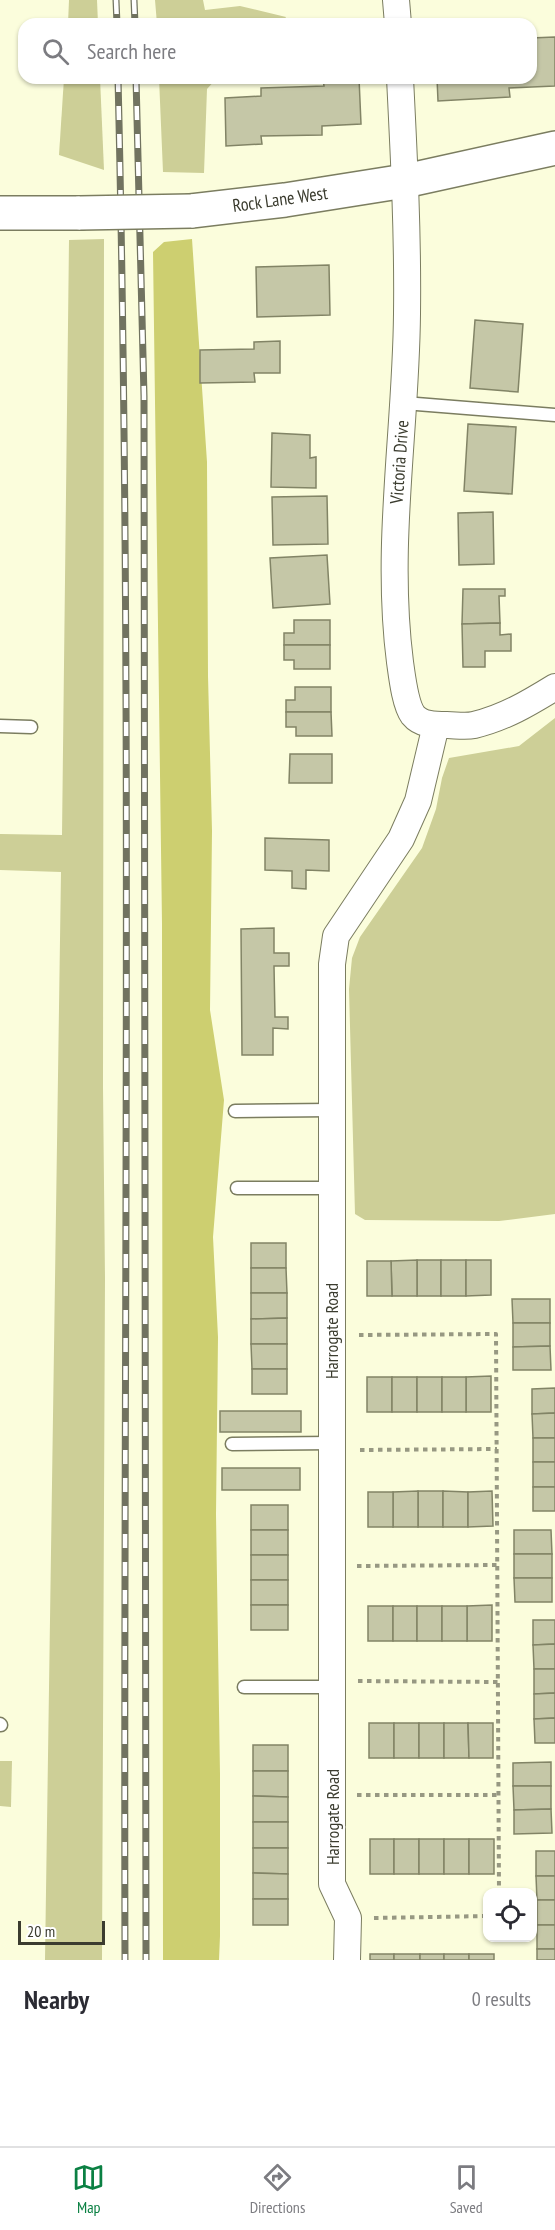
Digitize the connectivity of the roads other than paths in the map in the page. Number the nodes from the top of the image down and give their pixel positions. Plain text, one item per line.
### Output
1 (396, 0) edge
2 (398, 18) edge
3 (400, 84) edge
4 (555, 148) edge
5 (405, 181) junction
6 (0, 213) edge
7 (404, 403) junction
8 (555, 416) edge
9 (555, 687) edge
10 (436, 725) junction
11 (0, 726) edge
12 (31, 727) dead end
13 (331, 1110) junction
14 (235, 1111) dead end
15 (237, 1188) dead end
16 (331, 1188) junction
17 (232, 1444) dead end
18 (332, 1447) junction
19 (333, 1684) junction
20 (244, 1687) dead end
21 (347, 1960) edge

1 - 2 street
3 - 5 street, Victoria Drive
4 - 5 street, Rock Lane West
5 - 6 street, Rock Lane West, bridge
5 - 7 street, Victoria Drive
7 - 8 lane
7 - 10 street, Victoria Drive
9 - 10 street
10 - 13 street, Harrogate Road
11 - 12 lane
13 - 14 lane
13 - 16 street, Harrogate Road
15 - 16 lane
16 - 18 street, Harrogate Road
17 - 18 lane
18 - 19 street, Harrogate Road
19 - 20 lane
19 - 21 street, Harrogate Road

